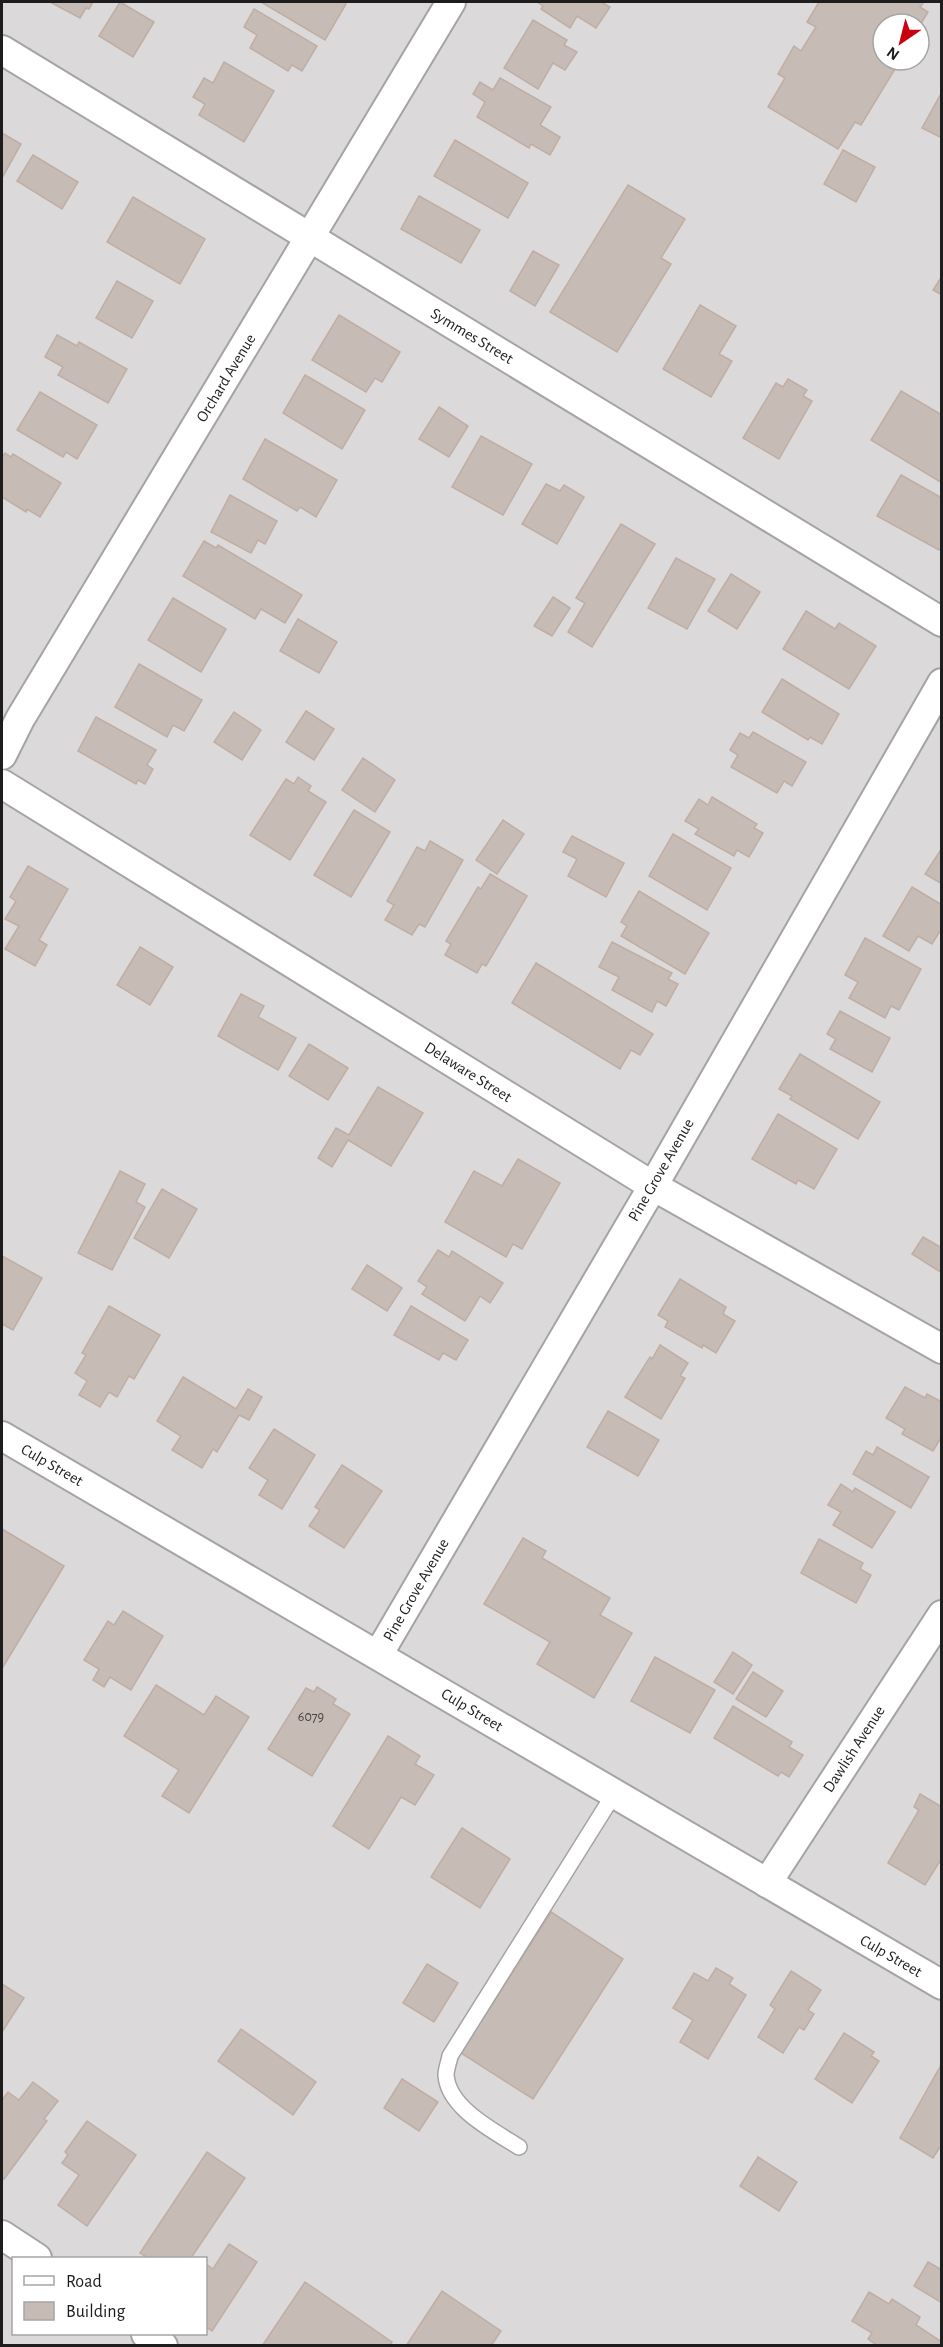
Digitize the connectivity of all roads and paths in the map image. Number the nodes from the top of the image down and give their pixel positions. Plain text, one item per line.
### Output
1 (451, 2) edge
2 (2, 51) edge
3 (310, 237) junction
4 (942, 622) edge
5 (942, 683) edge
6 (11, 713) edge
7 (2, 755) edge
8 (2, 784) edge
9 (653, 1186) junction
10 (942, 1349) edge
11 (2, 1436) edge
12 (942, 1615) edge
13 (378, 1655) junction
14 (614, 1794) junction
15 (767, 1883) junction
16 (942, 1985) edge
17 (519, 2147) dead end
18 (2, 2235) edge
19 (34, 2257) edge
20 (147, 2335) edge
21 (163, 2346) edge

1 - 3 street, Orchard Avenue
2 - 3 street, Symmes Street
3 - 4 street, Symmes Street
3 - 6 street, Orchard Avenue
5 - 9 street, Pine Grove Avenue
6 - 7 street, Orchard Avenue
8 - 9 street, Delaware Street
9 - 10 street, Delaware Street
9 - 13 street, Pine Grove Avenue
11 - 13 street, Culp Street
12 - 15 street, Dawlish Avenue
13 - 14 street, Culp Street
14 - 15 street, Culp Street
14 - 17 lane
15 - 16 street, Culp Street
18 - 19 street
20 - 21 street

